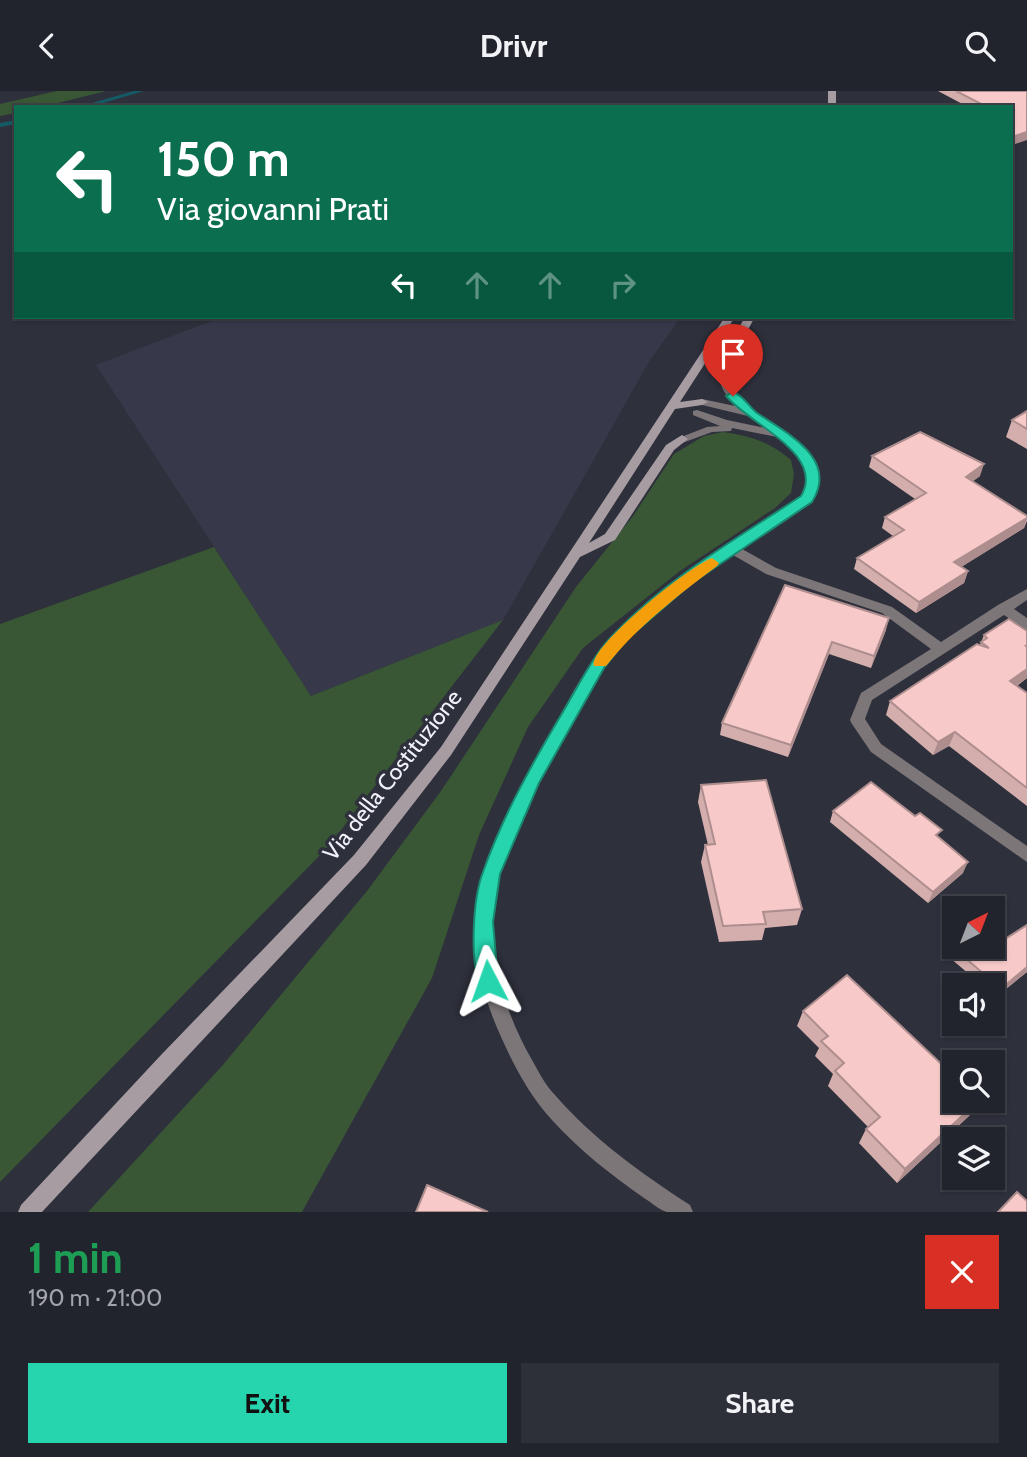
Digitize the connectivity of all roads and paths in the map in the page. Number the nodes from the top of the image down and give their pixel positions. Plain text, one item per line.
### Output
1 (729, 319) edge
2 (749, 319) edge
3 (728, 356) joint
4 (691, 406) junction
5 (749, 413) junction
6 (744, 429) junction
7 (784, 436) junction
8 (682, 439) joint
9 (734, 550) junction
10 (576, 556) junction
11 (1027, 594) edge
12 (1003, 608) junction
13 (1027, 625) edge
14 (940, 647) junction
15 (1027, 855) edge
16 (28, 1212) edge
17 (683, 1212) edge

1 - 4 main road
2 - 3 main road
3 - 5 street
4 - 5 street
4 - 6 street
4 - 10 main road, Via della Costituzione
5 - 7 street
6 - 7 street
6 - 8 street
7 - 9 street
8 - 10 main road
9 - 14 street
9 - 17 street
10 - 16 main road, Via della Costituzione
11 - 12 street
12 - 13 street
12 - 14 street
14 - 15 street

